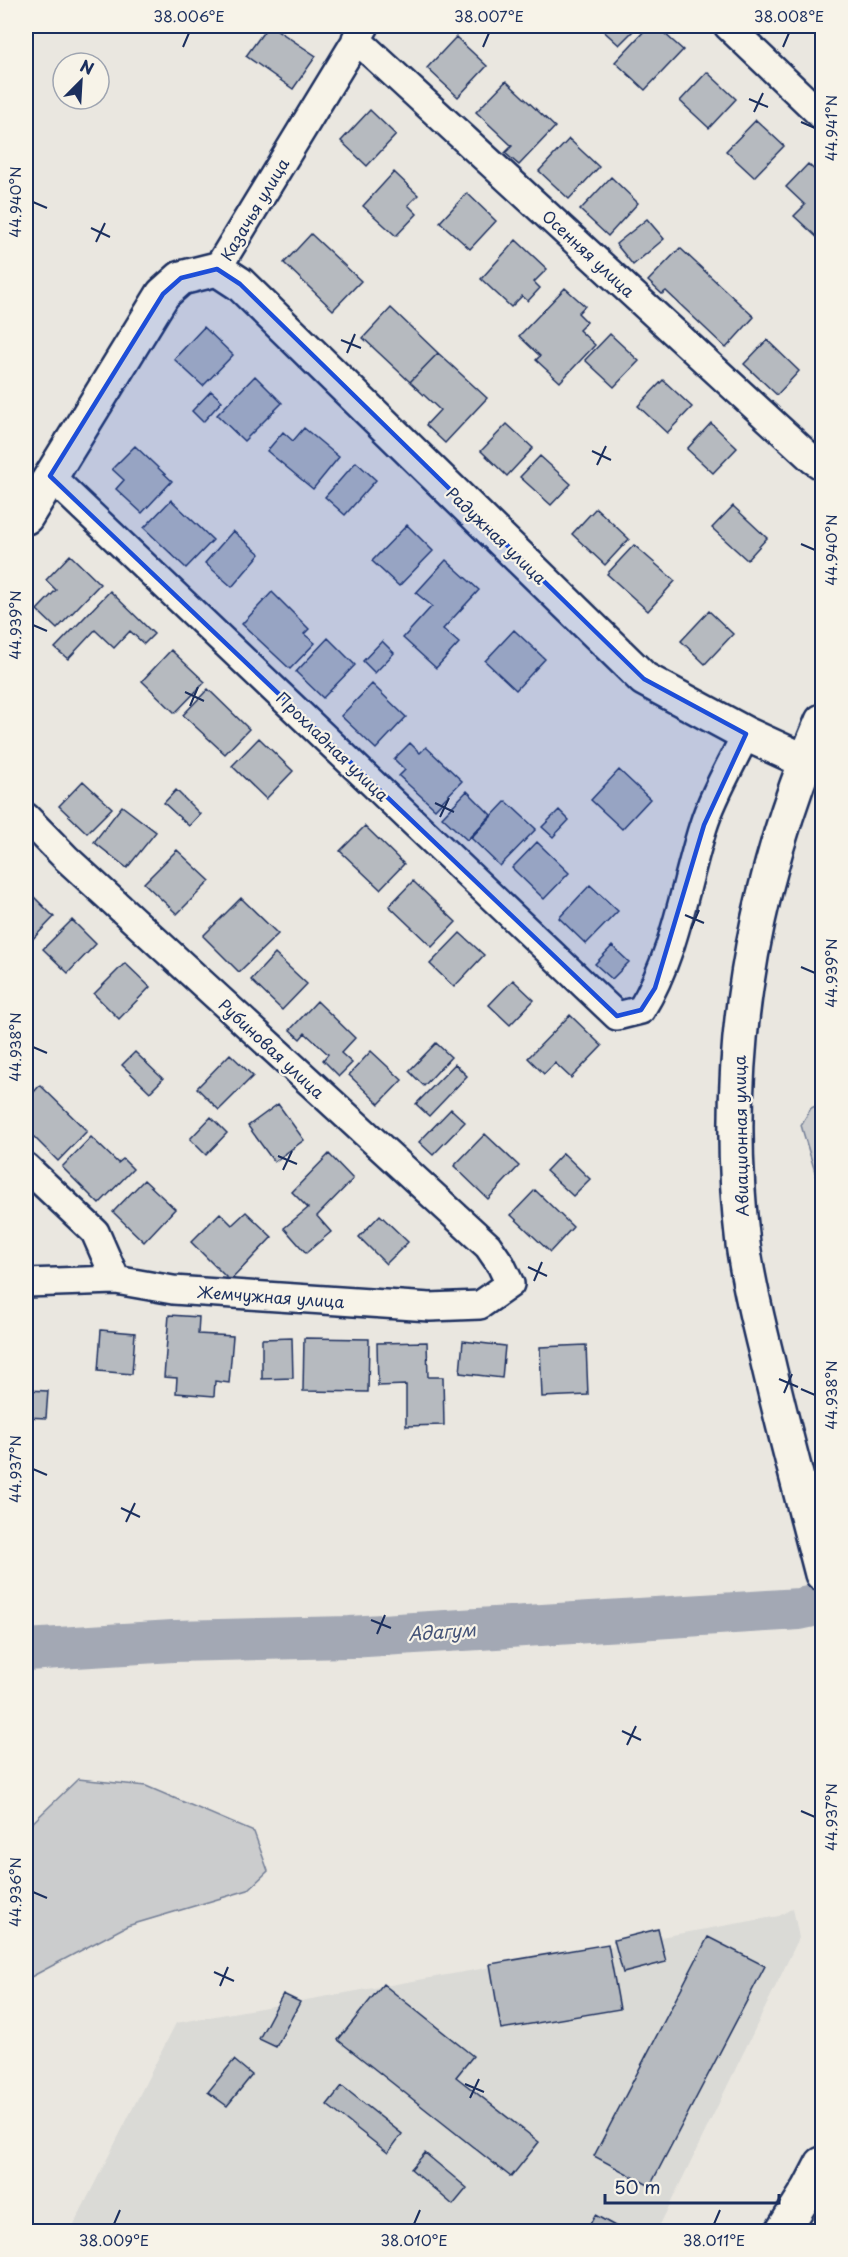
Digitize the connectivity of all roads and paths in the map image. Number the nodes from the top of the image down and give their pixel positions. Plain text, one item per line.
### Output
1 (728, 26) edge
2 (360, 32) edge
3 (754, 35) edge
4 (822, 116) edge
5 (217, 269) junction
6 (822, 466) edge
7 (50, 477) junction
8 (26, 517) edge
9 (822, 721) edge
10 (746, 734) junction
11 (805, 761) junction
12 (26, 818) edge
13 (26, 1167) edge
14 (116, 1280) junction
15 (26, 1283) edge
16 (510, 1284) joint
17 (822, 1574) edge
18 (822, 2164) edge
19 (782, 2232) edge

1 - 3 street
2 - 5 street, Казачья улица
2 - 6 street, Осенняя улица
3 - 4 street
5 - 7 main road, Казачья улица
5 - 10 main road, Радужная улица
7 - 8 main road, Казачья улица
7 - 10 street, Прохладная улица
9 - 11 main road, Авиационная улица
10 - 11 main road, Радужная улица
11 - 17 main road, Авиационная улица
12 - 16 street, Рубиновая улица
13 - 14 street
14 - 15 street, Жемчужная улица
14 - 16 street, Жемчужная улица
18 - 19 main road

